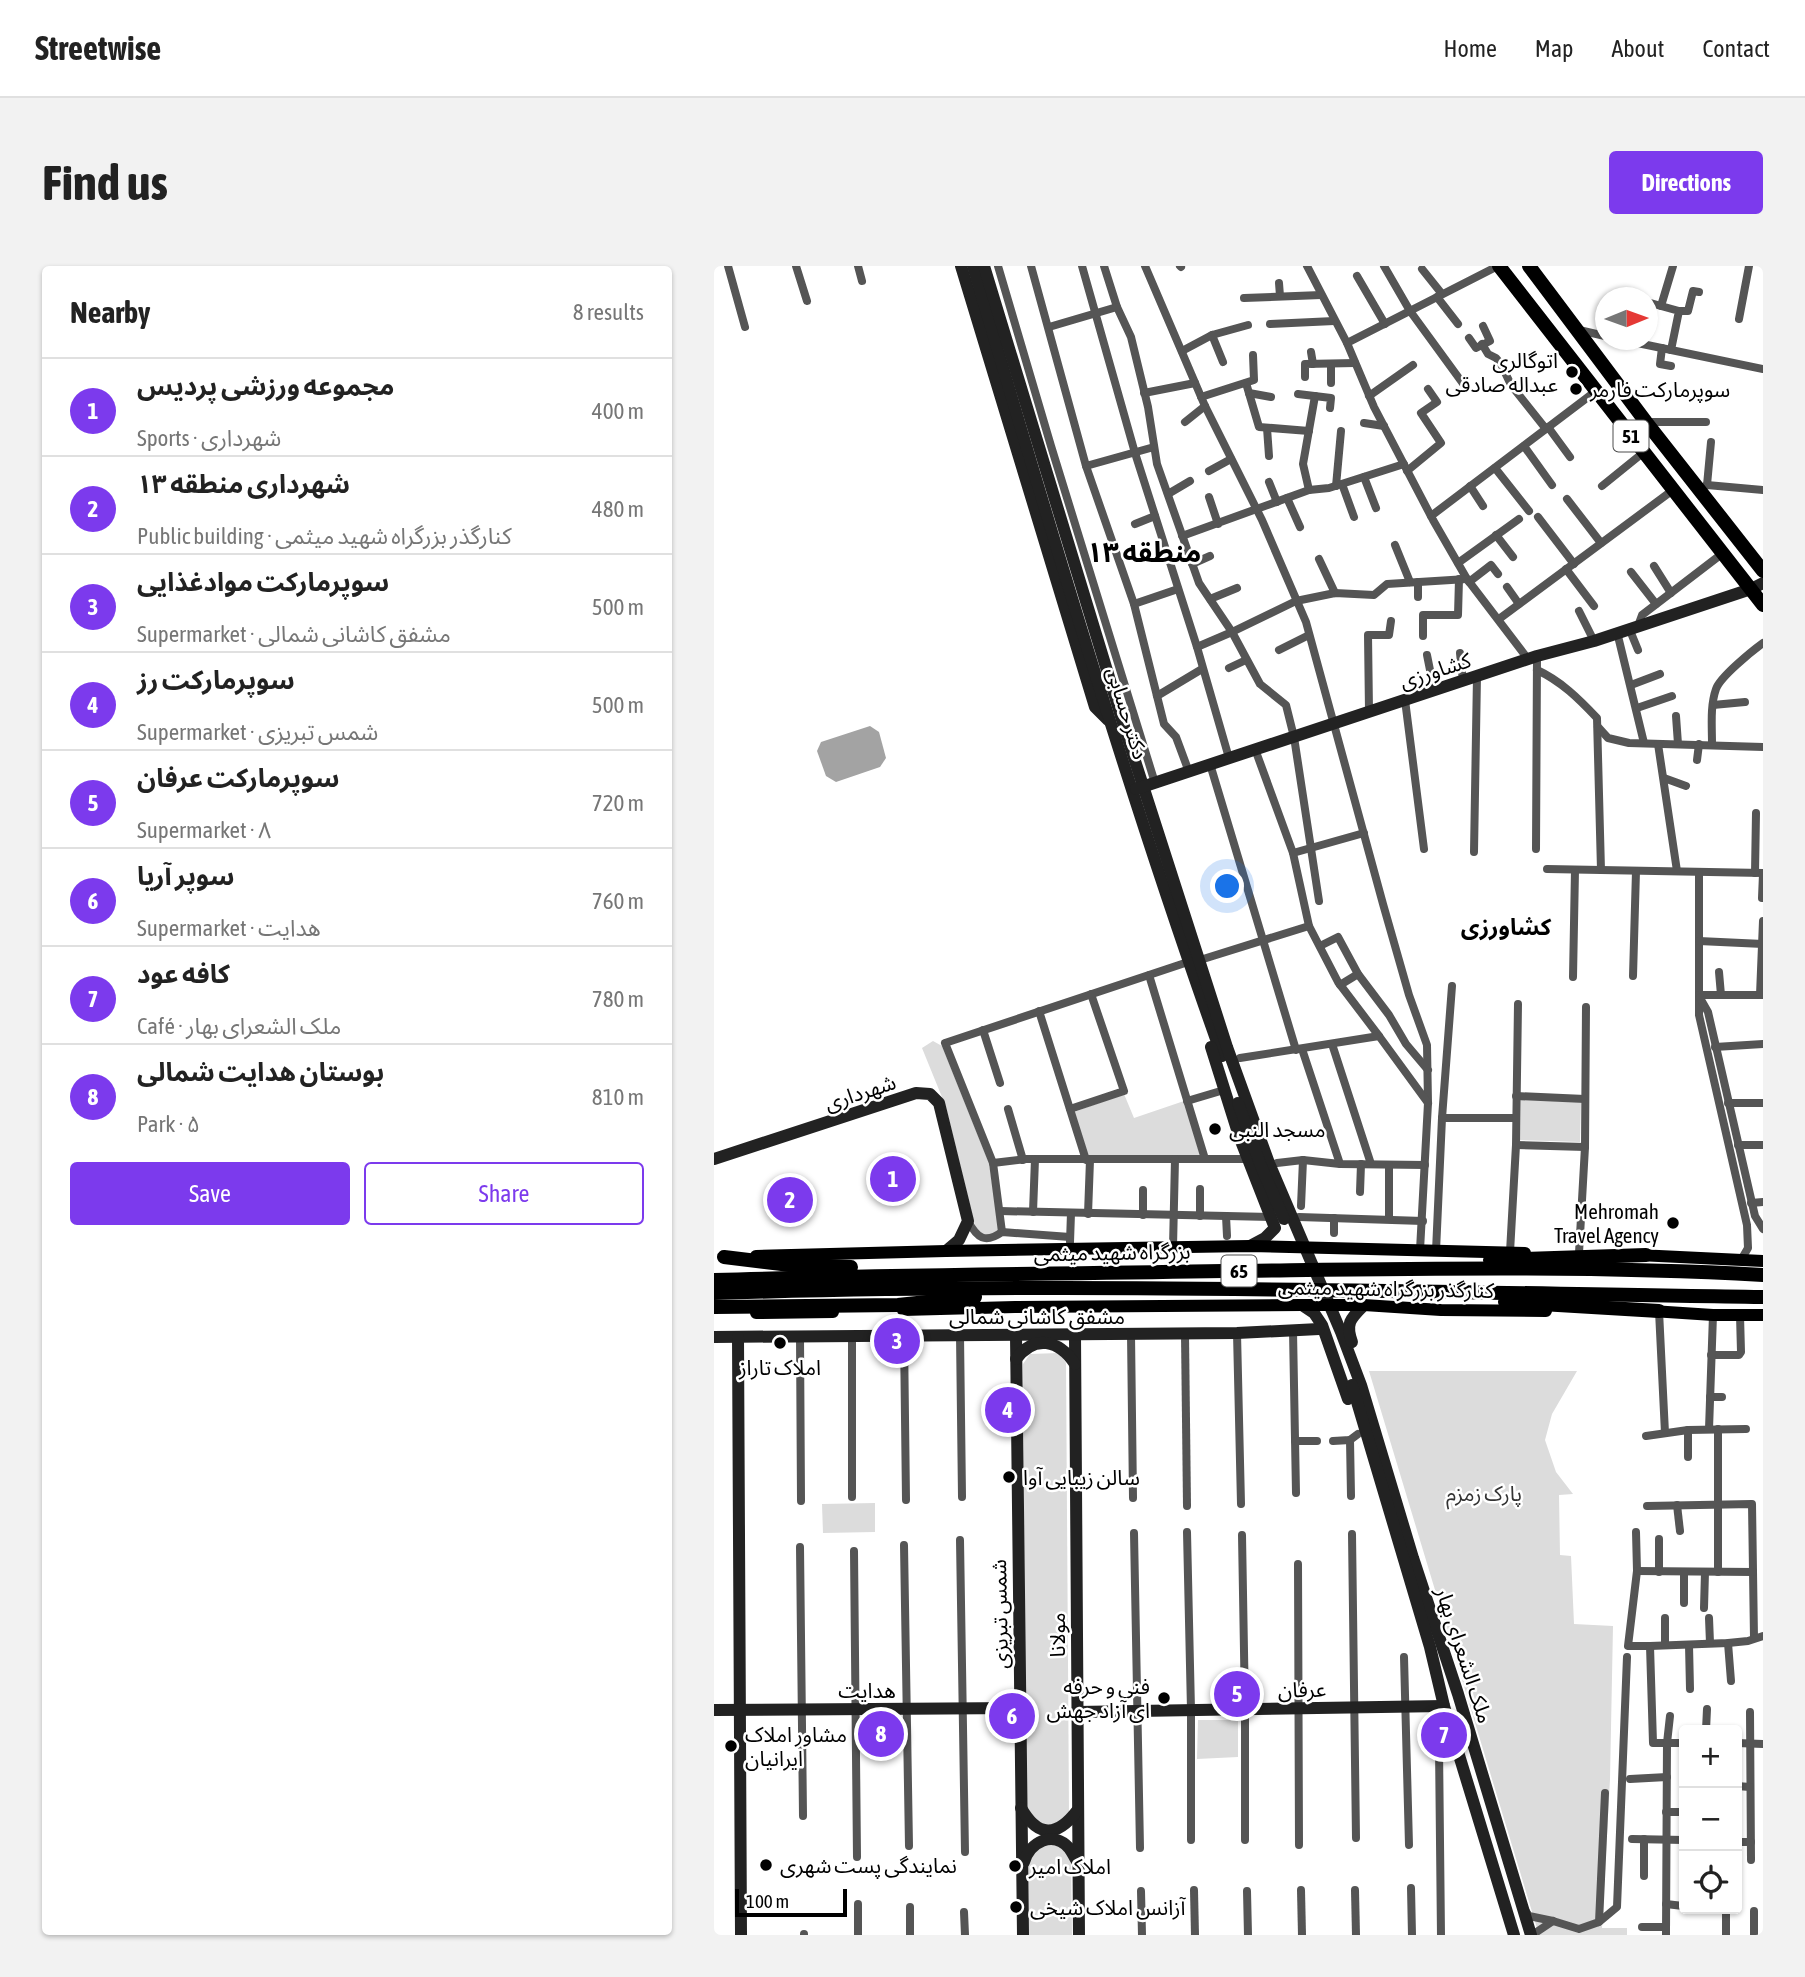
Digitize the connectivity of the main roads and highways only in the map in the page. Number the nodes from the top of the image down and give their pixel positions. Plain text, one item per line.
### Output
1 (961, 266) edge
2 (973, 266) edge
3 (984, 266) edge
4 (1498, 266) edge
5 (1529, 266) edge
6 (1746, 549) junction
7 (1763, 551) edge
8 (1760, 575) edge
9 (1763, 605) edge
10 (1111, 722) junction
11 (1144, 787) junction
12 (1194, 961) junction
13 (714, 1159) edge
14 (1269, 1164) junction
15 (1300, 1215) junction
16 (1273, 1222) junction
17 (1251, 1246) junction
18 (1319, 1248) junction
19 (946, 1251) junction
20 (1646, 1255) junction
21 (719, 1257) edge
22 (1763, 1261) edge
23 (1393, 1269) junction
24 (1763, 1275) edge
25 (714, 1280) edge
26 (1066, 1281) junction
27 (1392, 1290) junction
28 (714, 1293) edge
29 (1763, 1297) edge
30 (1302, 1305) junction
31 (1364, 1305) junction
32 (714, 1307) edge
33 (1660, 1311) junction
34 (714, 1312) edge
35 (1763, 1315) edge
36 (1348, 1331) junction
37 (1322, 1332) junction
38 (1016, 1335) junction
39 (1074, 1335) junction
40 (714, 1337) edge
41 (738, 1337) junction
42 (1016, 1359) junction
43 (1075, 1365) junction
44 (1362, 1433) junction
45 (1458, 1694) junction
46 (1444, 1706) junction
47 (1020, 1708) junction
48 (714, 1710) edge
49 (740, 1710) junction
50 (1077, 1712) junction
51 (1021, 1808) junction
52 (1077, 1811) junction
53 (1078, 1863) junction
54 (1022, 1870) junction
55 (1511, 1931) edge
56 (741, 1935) edge
57 (1023, 1935) edge
58 (1079, 1935) edge
59 (1533, 1935) edge

1 - 10 main road
2 - 10 main road, دکتر حسابی
3 - 11 main road, دکتر حسابی
4 - 8 highway, 51
5 - 6 highway, 51
6 - 7 highway
6 - 8 highway, 51
8 - 9 highway, 51
8 - 11 main road, کشاورزی
10 - 11 main road, دکتر حسابی
11 - 12 main road, دکتر حسابی
12 - 14 main road, دکتر حسابی
12 - 14 main road
12 - 16 main road
13 - 19 main road, شهرداری
14 - 15 main road
14 - 44 main road
15 - 16 main road
15 - 18 main road
16 - 17 main road
17 - 18 main road, کنارگذر بزرگراه شهید میثمی
17 - 19 main road, کنارگذر بزرگراه شهید میثمی
18 - 20 main road, کنارگذر بزرگراه شهید میثمی
19 - 21 main road, کنارگذر بزرگراه شهید میثمی
20 - 22 main road, کنارگذر بزرگراه شهید میثمی
20 - 23 highway
21 - 26 highway
23 - 24 highway, بزرگراه شهید میثمی / 65
23 - 26 highway, بزرگراه شهید میثمی / 65
25 - 26 highway, بزرگراه شهید میثمی / 65
26 - 27 highway, بزرگراه شهید میثمی / 65
26 - 28 highway, بزرگراه شهید میثمی / 65
26 - 32 highway
27 - 29 highway, بزرگراه شهید میثمی / 65
27 - 33 highway
30 - 31 main road, کنارگذر بزرگراه شهید میثمی
30 - 34 main road, کنارگذر بزرگراه شهید میثمی
30 - 37 main road
31 - 33 main road, کنارگذر بزرگراه شهید میثمی
31 - 36 main road
33 - 35 main road, کنارگذر بزرگراه شهید میثمی
36 - 37 main road, مشفق کاشانی شمالی
36 - 45 main road
37 - 39 main road, مشفق کاشانی شمالی
37 - 44 main road
38 - 39 main road, مشفق کاشانی شمالی
38 - 41 main road, مشفق کاشانی شمالی
38 - 42 main road, شمس تبریزی
39 - 43 main road, مولانا
40 - 41 main road, مشفق کاشانی شمالی
41 - 49 main road
42 - 43 main road
42 - 47 main road, شمس تبریزی
43 - 50 main road, مولانا
44 - 45 main road, ملک الشعرای بهار
44 - 46 main road, ملک الشعرای بهار
45 - 59 main road, ملک الشعرای بهار
46 - 50 main road, عرفان
46 - 55 main road, ملک الشعرای بهار
47 - 49 main road, هدایت
47 - 51 main road, شمس تبریزی
48 - 49 main road, هدایت
49 - 56 main road
50 - 52 main road, مولانا
51 - 52 main road
51 - 54 main road, شمس تبریزی
52 - 53 main road, مولانا
53 - 54 main road
53 - 58 main road, مولانا
54 - 57 main road, شمس تبریزی

